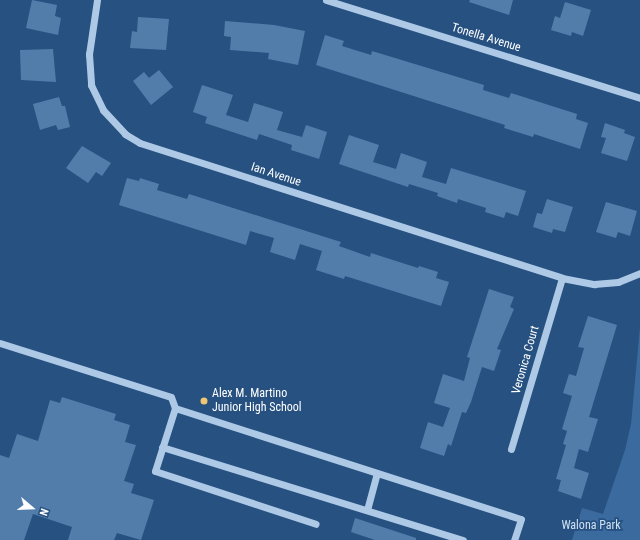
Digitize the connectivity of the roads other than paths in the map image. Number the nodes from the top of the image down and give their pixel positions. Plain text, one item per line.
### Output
1 (97, 0) edge
2 (326, 0) edge
3 (640, 98) edge
4 (640, 273) edge
5 (562, 278) junction
6 (0, 344) edge
7 (175, 408) junction
8 (162, 447) junction
9 (511, 449) dead end
10 (377, 473) junction
11 (367, 510) junction
12 (316, 524) dead end
13 (463, 540) edge
14 (514, 540) edge

1 - 5 street, Ian Avenue
2 - 3 street, Tonella Avenue
4 - 5 street, Ian Avenue
5 - 9 street, Veronica Court
6 - 7 street
7 - 8 street
7 - 10 street
8 - 11 street
8 - 12 street
10 - 11 street
10 - 14 street
11 - 13 street

